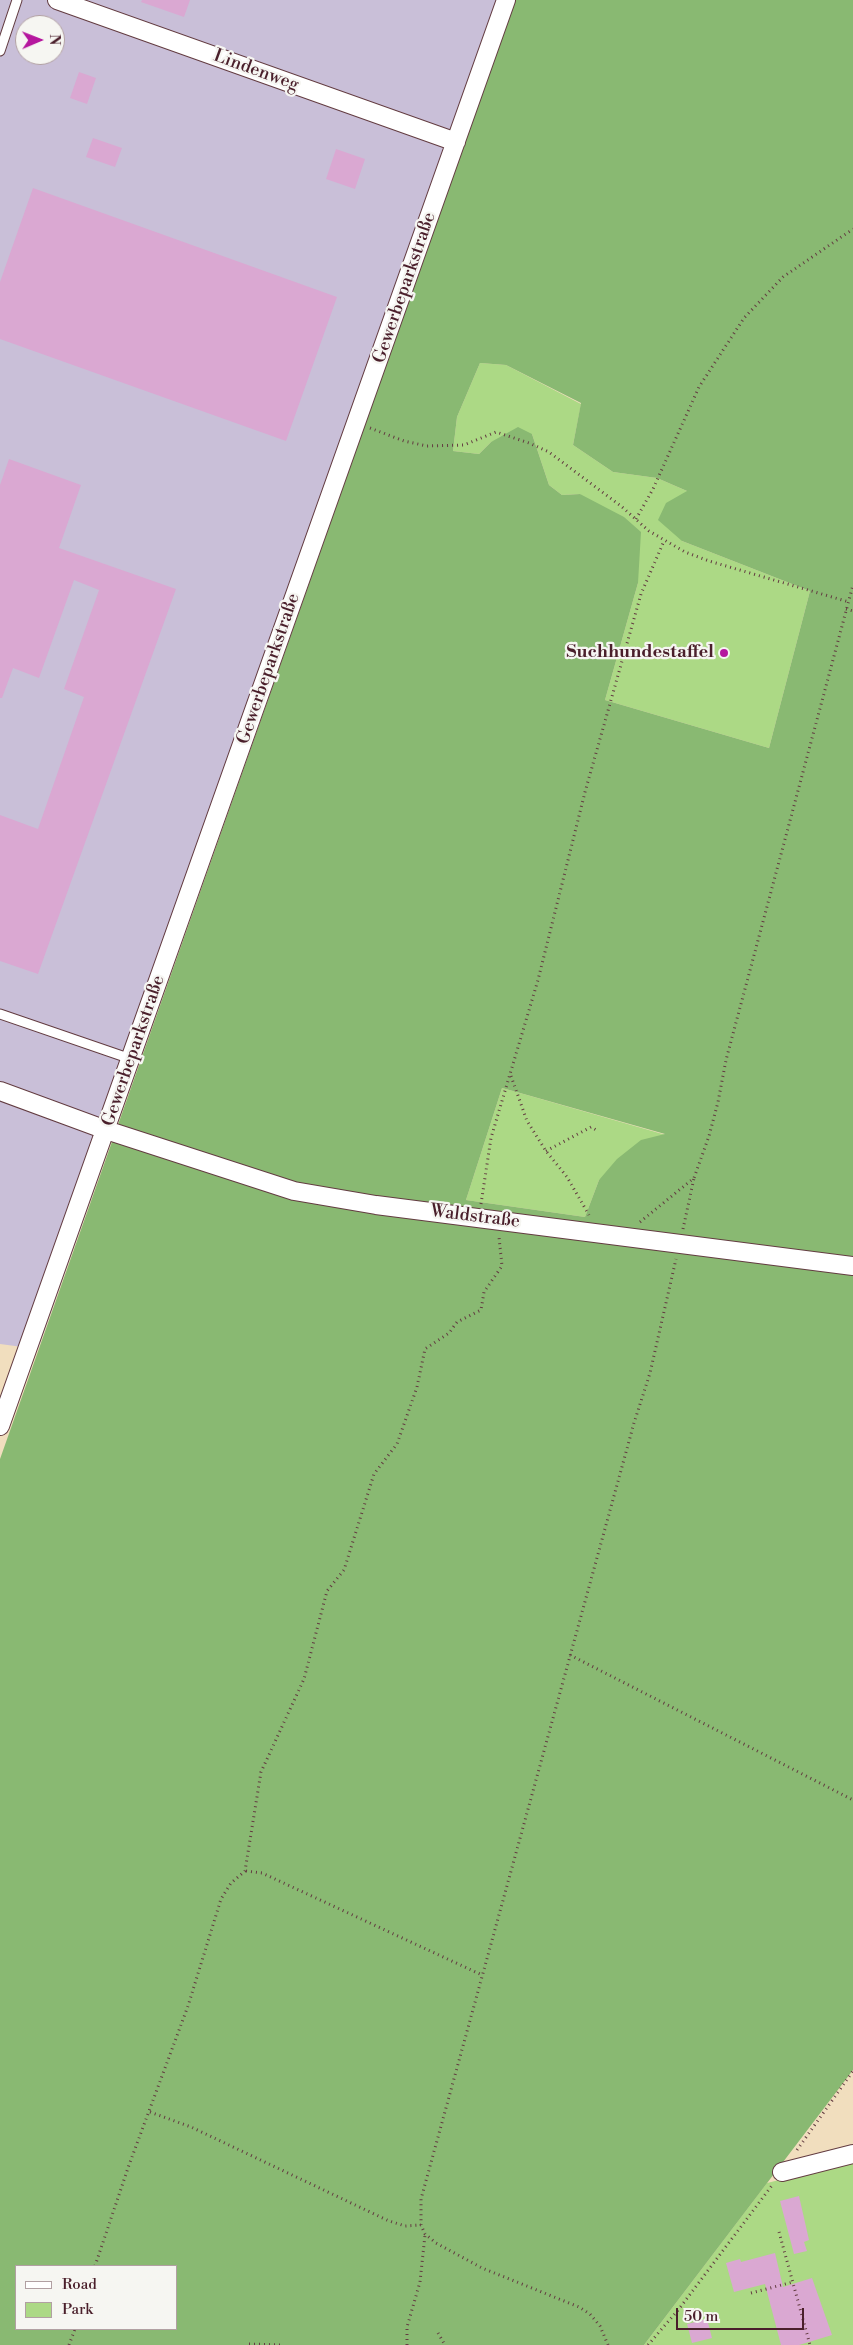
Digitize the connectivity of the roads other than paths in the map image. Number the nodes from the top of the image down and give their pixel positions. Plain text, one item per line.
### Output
1 (17, 0) edge
2 (57, 0) edge
3 (506, 0) edge
4 (0, 51) edge
5 (456, 142) junction
6 (0, 1014) edge
7 (131, 1059) junction
8 (0, 1091) edge
9 (106, 1130) junction
10 (853, 1266) edge
11 (0, 1426) edge
12 (853, 2154) edge
13 (782, 2172) road end

1 - 4 lane
2 - 5 street, Lindenweg
3 - 5 street, Gewerbeparkstraße
5 - 7 street, Gewerbeparkstraße
6 - 7 lane
7 - 9 street, Gewerbeparkstraße
8 - 9 street, Waldstraße
9 - 10 street, Waldstraße
9 - 11 street, Gewerbeparkstraße
12 - 13 street

